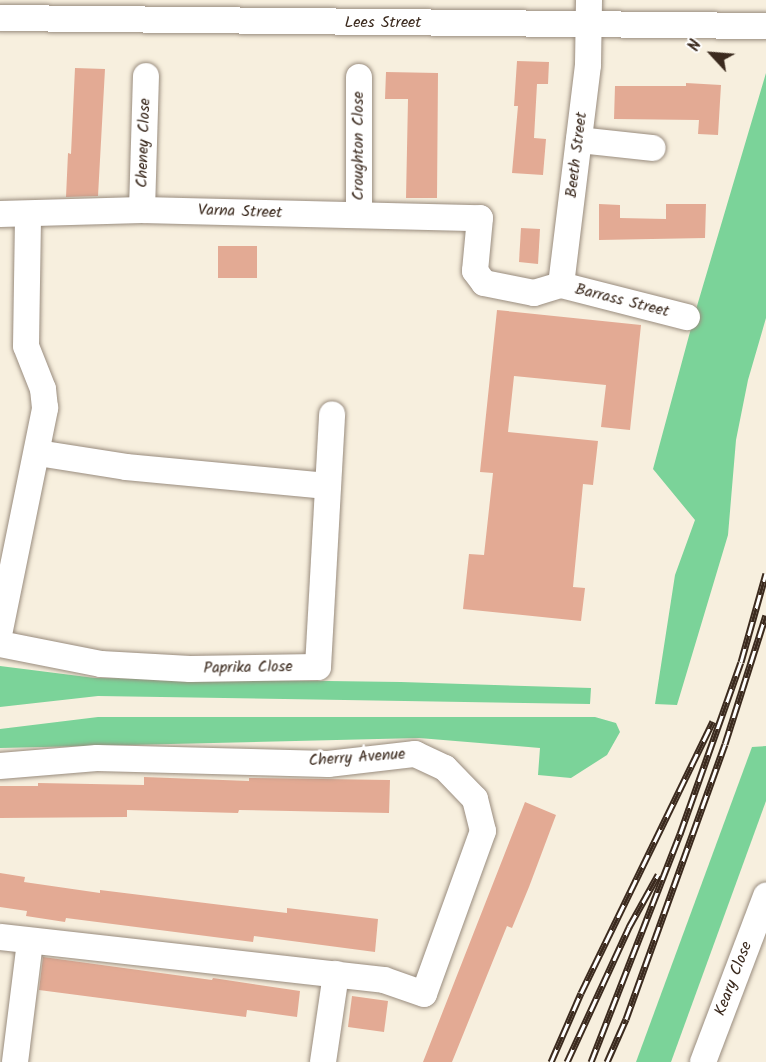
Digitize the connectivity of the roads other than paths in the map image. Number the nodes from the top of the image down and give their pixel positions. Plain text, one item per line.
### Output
1 (295, 11) edge
2 (589, 12) edge
3 (0, 18) edge
4 (766, 26) edge
5 (146, 76) dead end
6 (359, 77) dead end
7 (579, 140) junction
8 (653, 148) dead end
9 (142, 210) junction
10 (0, 214) edge
11 (28, 214) junction
12 (359, 215) junction
13 (480, 218) joint
14 (561, 285) junction
15 (687, 316) dead end
16 (332, 414) dead end
17 (38, 453) junction
18 (327, 486) junction
19 (0, 630) edge
20 (0, 644) edge
21 (0, 766) edge
22 (766, 896) edge
23 (0, 938) edge
24 (30, 941) junction
25 (336, 974) junction
26 (15, 1062) edge
27 (323, 1062) edge
28 (703, 1062) edge

1 - 2 street, Lees Street
1 - 3 street, Lees Street
2 - 4 street, Lees Street
2 - 7 street, Beeth Street
5 - 9 street, Cheney Close
6 - 12 street, Croughton Close
7 - 8 street
7 - 14 street, Beeth Street
9 - 11 street, Varna Street
9 - 12 street, Varna Street
10 - 11 street, Varna Street
11 - 17 street
12 - 13 street, Varna Street
13 - 14 street, Barrass Street
14 - 15 street, Barrass Street
16 - 18 street, Paprika Close
17 - 18 street
17 - 19 street
18 - 20 street, Paprika Close
21 - 25 street, Cherry Avenue
22 - 28 street, Keary Close
23 - 24 street, Cherry Avenue
24 - 25 street, Cherry Avenue
24 - 26 street
25 - 27 street

